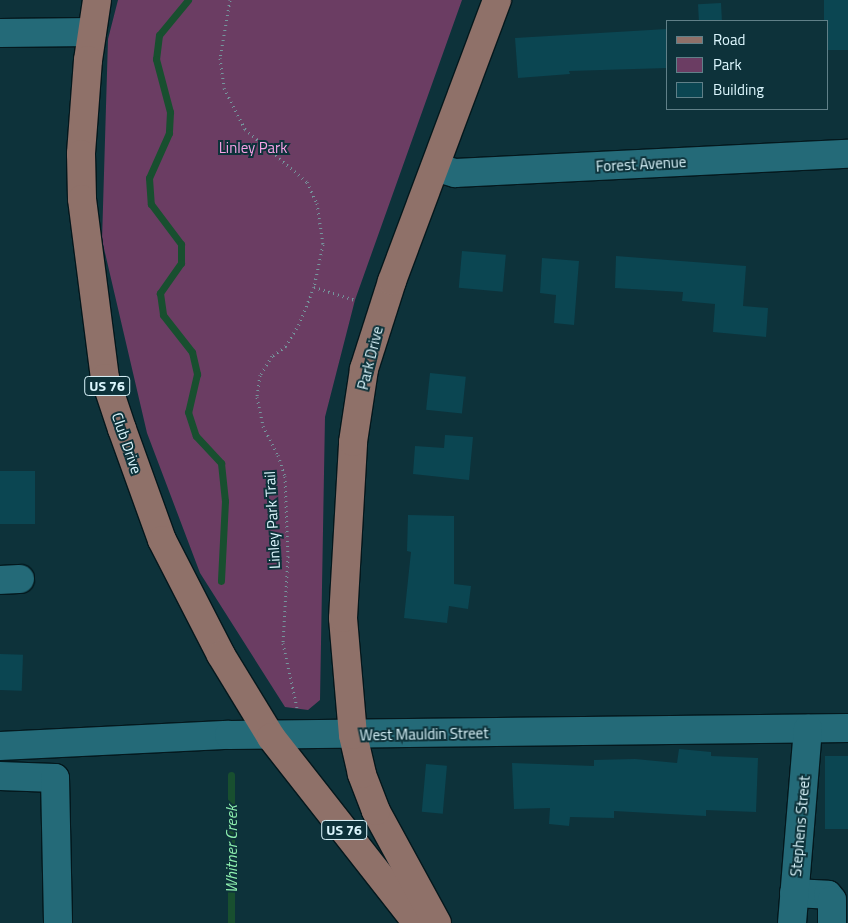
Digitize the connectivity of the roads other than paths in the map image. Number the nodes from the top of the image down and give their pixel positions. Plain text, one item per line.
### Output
1 (97, 0) edge
2 (497, 0) edge
3 (92, 32) junction
4 (0, 33) edge
5 (848, 154) edge
6 (435, 168) junction
7 (848, 728) edge
8 (808, 729) junction
9 (353, 735) junction
10 (271, 737) junction
11 (0, 746) edge
12 (0, 776) edge
13 (794, 892) junction
14 (58, 923) edge
15 (417, 923) edge
16 (437, 923) edge
17 (792, 923) edge
18 (832, 923) edge

1 - 3 main road, Club Drive / US 76
2 - 6 main road, Park Drive / US 76
3 - 4 street
3 - 10 main road, Club Drive / US 76
5 - 6 street, Forest Avenue
6 - 9 main road, Park Drive / US 76
7 - 8 street, West Mauldin Street
8 - 9 street, West Mauldin Street
8 - 13 street, Stephens Street
9 - 10 street, West Mauldin Street
9 - 16 main road, US 76
10 - 11 street, West Mauldin Street
10 - 15 main road, US 76
12 - 14 street
13 - 17 street, Stephens Street
13 - 18 street

